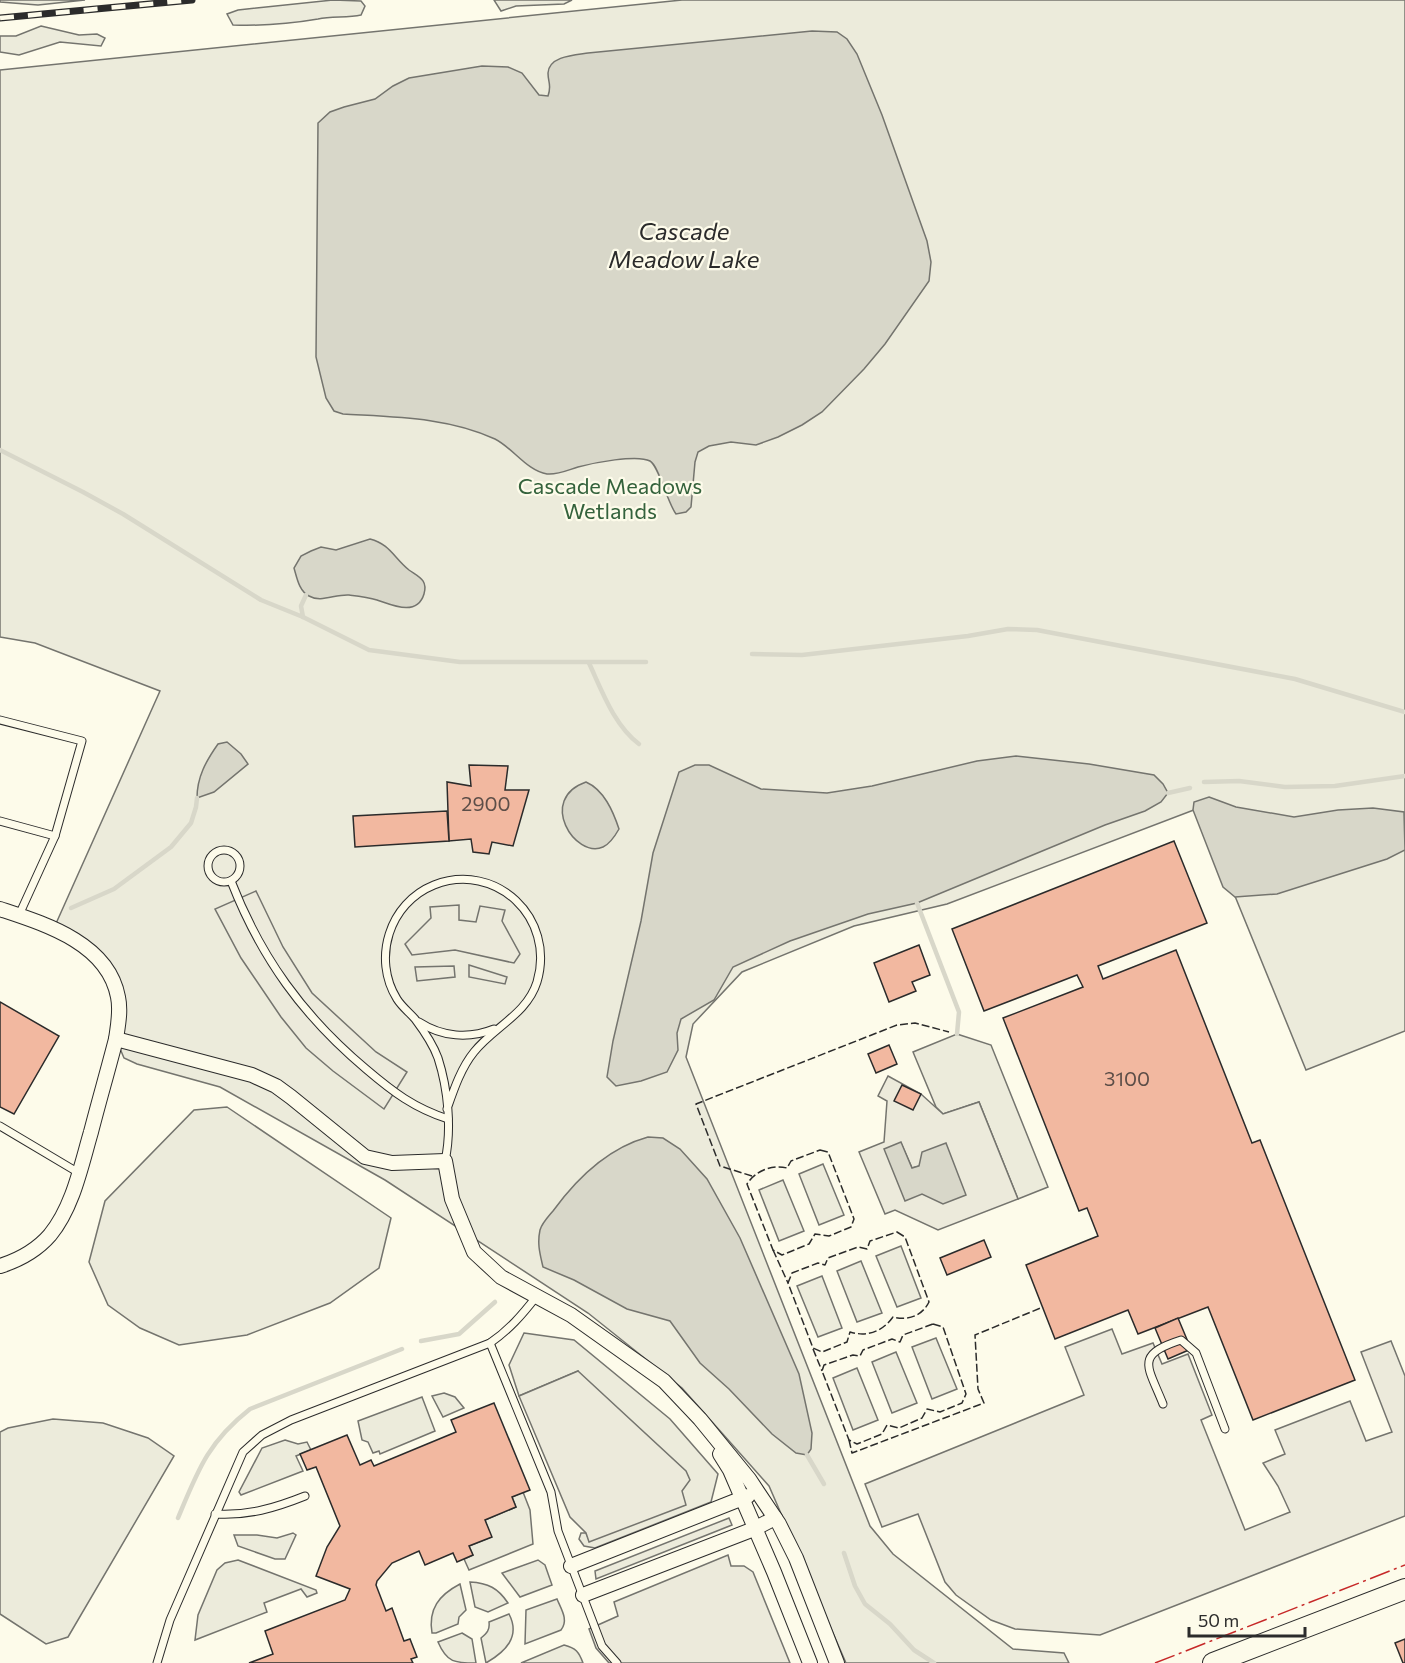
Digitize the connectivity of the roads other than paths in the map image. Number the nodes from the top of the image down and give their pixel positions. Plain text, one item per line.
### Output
1 (0, 720) edge
2 (0, 821) edge
3 (56, 836) junction
4 (231, 881) junction
5 (0, 909) edge
6 (19, 915) junction
7 (414, 1018) junction
8 (500, 1026) junction
9 (116, 1039) junction
10 (447, 1109) junction
11 (448, 1119) junction
12 (0, 1126) edge
13 (445, 1161) junction
14 (79, 1173) junction
15 (7, 1264) edge
16 (536, 1297) junction
17 (490, 1343) junction
18 (1163, 1404) dead end
19 (700, 1419) junction
20 (1225, 1429) dead end
21 (759, 1493) junction
22 (305, 1496) dead end
23 (742, 1498) junction
24 (215, 1514) junction
25 (775, 1518) junction
26 (753, 1529) junction
27 (571, 1566) junction
28 (1405, 1589) edge
29 (583, 1595) junction
30 (157, 1663) edge
31 (617, 1663) edge
32 (810, 1663) edge
33 (837, 1663) edge
34 (1213, 1663) edge

1 - 3 lane
2 - 3 lane
3 - 6 lane
4 - 4 lane
4 - 11 lane
5 - 6 street
6 - 9 street
7 - 8 lane
7 - 8 lane
7 - 10 lane
8 - 10 lane
9 - 13 street
9 - 14 street
10 - 11 lane
11 - 13 lane
12 - 14 lane
13 - 16 street
14 - 15 street
16 - 17 lane
16 - 19 street
17 - 24 lane
17 - 27 lane
18 - 20 lane
19 - 21 street
19 - 23 street
21 - 23 street
21 - 25 street
22 - 24 lane
23 - 26 street
23 - 27 street
24 - 30 lane
25 - 26 street
25 - 33 street
26 - 29 street
26 - 32 street
27 - 29 lane
28 - 34 main road
29 - 31 lane

